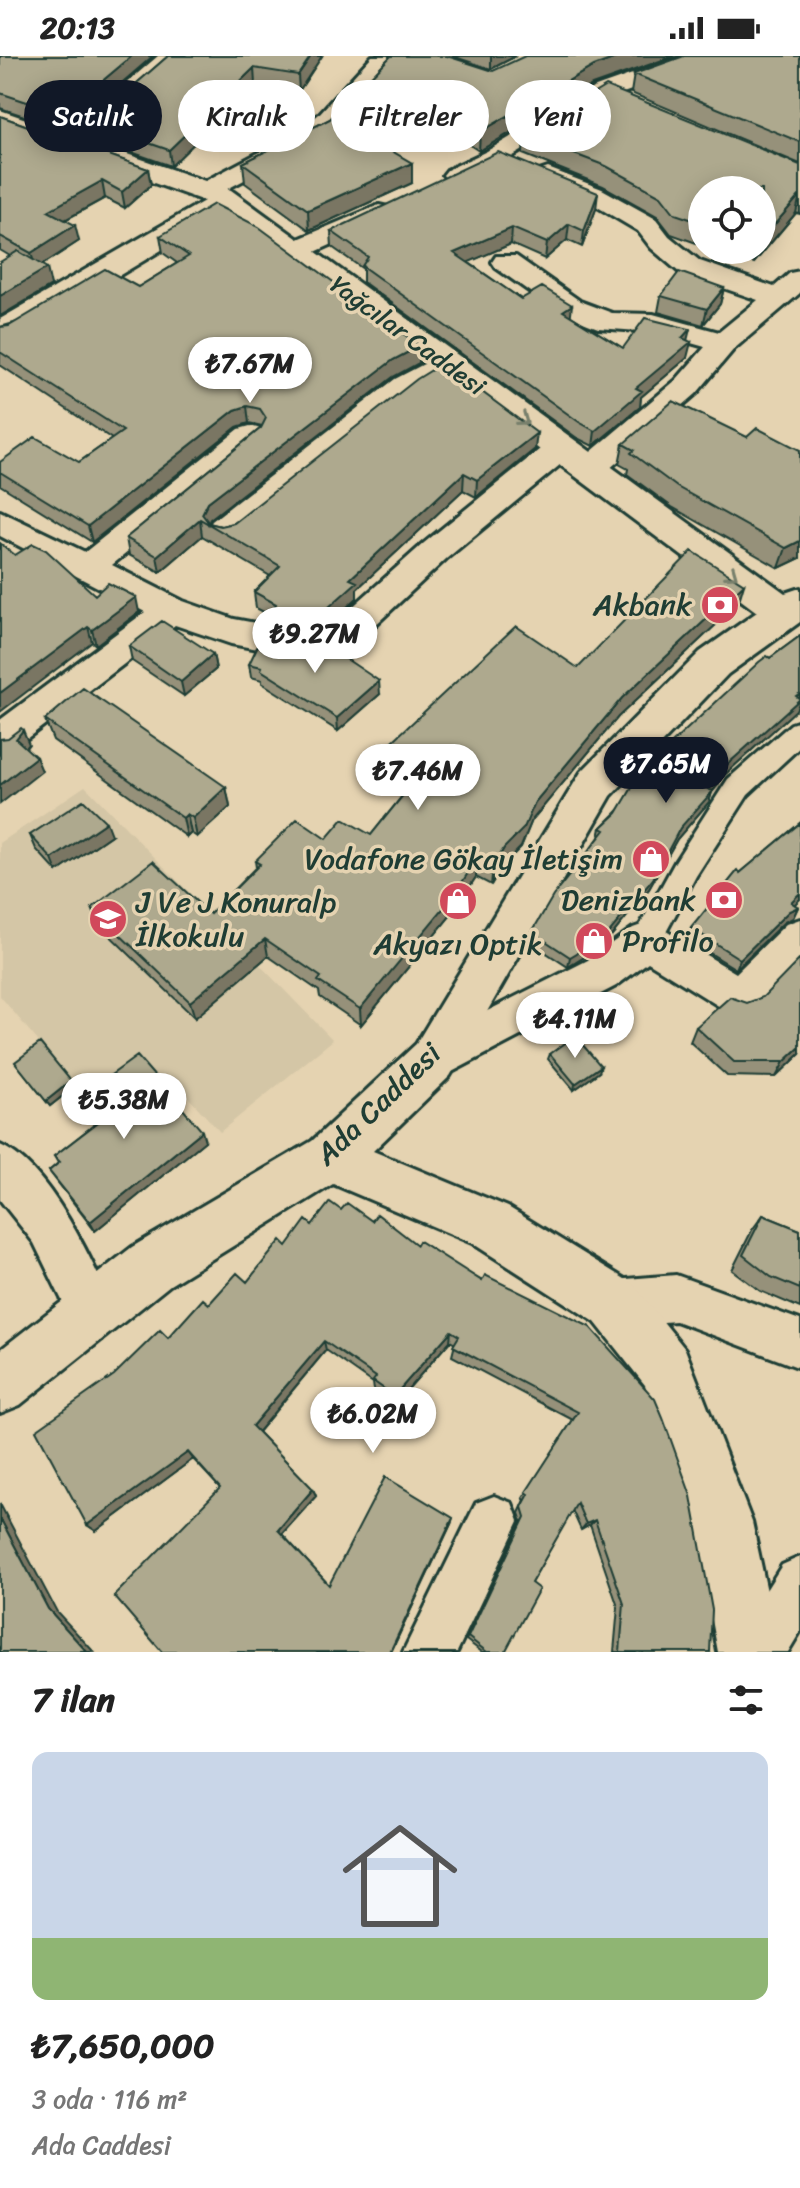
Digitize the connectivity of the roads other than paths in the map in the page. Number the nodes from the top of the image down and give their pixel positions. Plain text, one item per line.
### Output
1 (172, 56) edge
2 (385, 56) edge
3 (705, 56) edge
4 (144, 80) edge
5 (611, 89) edge
6 (611, 97) edge
7 (628, 105) edge
8 (505, 151) edge
9 (96, 152) edge
10 (496, 156) junction
11 (433, 186) edge
12 (215, 195) junction
13 (406, 199) edge
14 (294, 251) junction
15 (506, 262) dead end
16 (790, 288) edge
17 (0, 333) edge
18 (724, 343) junction
19 (445, 362) junction
20 (250, 436) edge
21 (561, 448) junction
22 (590, 469) junction
23 (223, 529) edge
24 (6, 533) edge
25 (88, 567) junction
26 (171, 610) junction
27 (795, 613) edge
28 (800, 731) edge
29 (0, 739) edge
30 (800, 936) edge
31 (647, 940) junction
32 (433, 1060) junction
33 (330, 1158) junction
34 (0, 1166) edge
35 (614, 1303) junction
36 (92, 1313) junction
37 (800, 1344) edge
38 (0, 1385) edge
39 (494, 1521) dead end
40 (800, 1583) edge
41 (429, 1652) edge
42 (749, 1652) edge
43 (758, 1652) edge

1 - 4 street
2 - 12 street
3 - 5 street
6 - 7 street
8 - 10 street
9 - 12 main road, Yağcılar Caddesi
10 - 11 street
10 - 16 street
12 - 14 main road, Yağcılar Caddesi
12 - 17 main road
13 - 14 street
14 - 19 main road, Yağcılar Caddesi
15 - 18 street
16 - 18 street
18 - 22 street
19 -> 21 main road, Yağcılar Caddesi
19 - 23 street
20 - 25 street
21 - 22 main road, Yağcılar Caddesi
21 - 26 street
22 -> 27 main road, Yağcılar Caddesi
24 - 25 street
25 - 26 street
26 - 29 street
27 - 32 main road, Ada Caddesi
28 - 31 street
30 - 31 street
31 - 32 street
32 - 33 main road, Ada Caddesi
33 - 35 main road
33 - 36 main road, Ada Caddesi
34 - 36 street
35 - 37 street
35 - 42 main road
36 - 38 main road, Ada Caddesi
39 - 41 street
40 - 43 street

